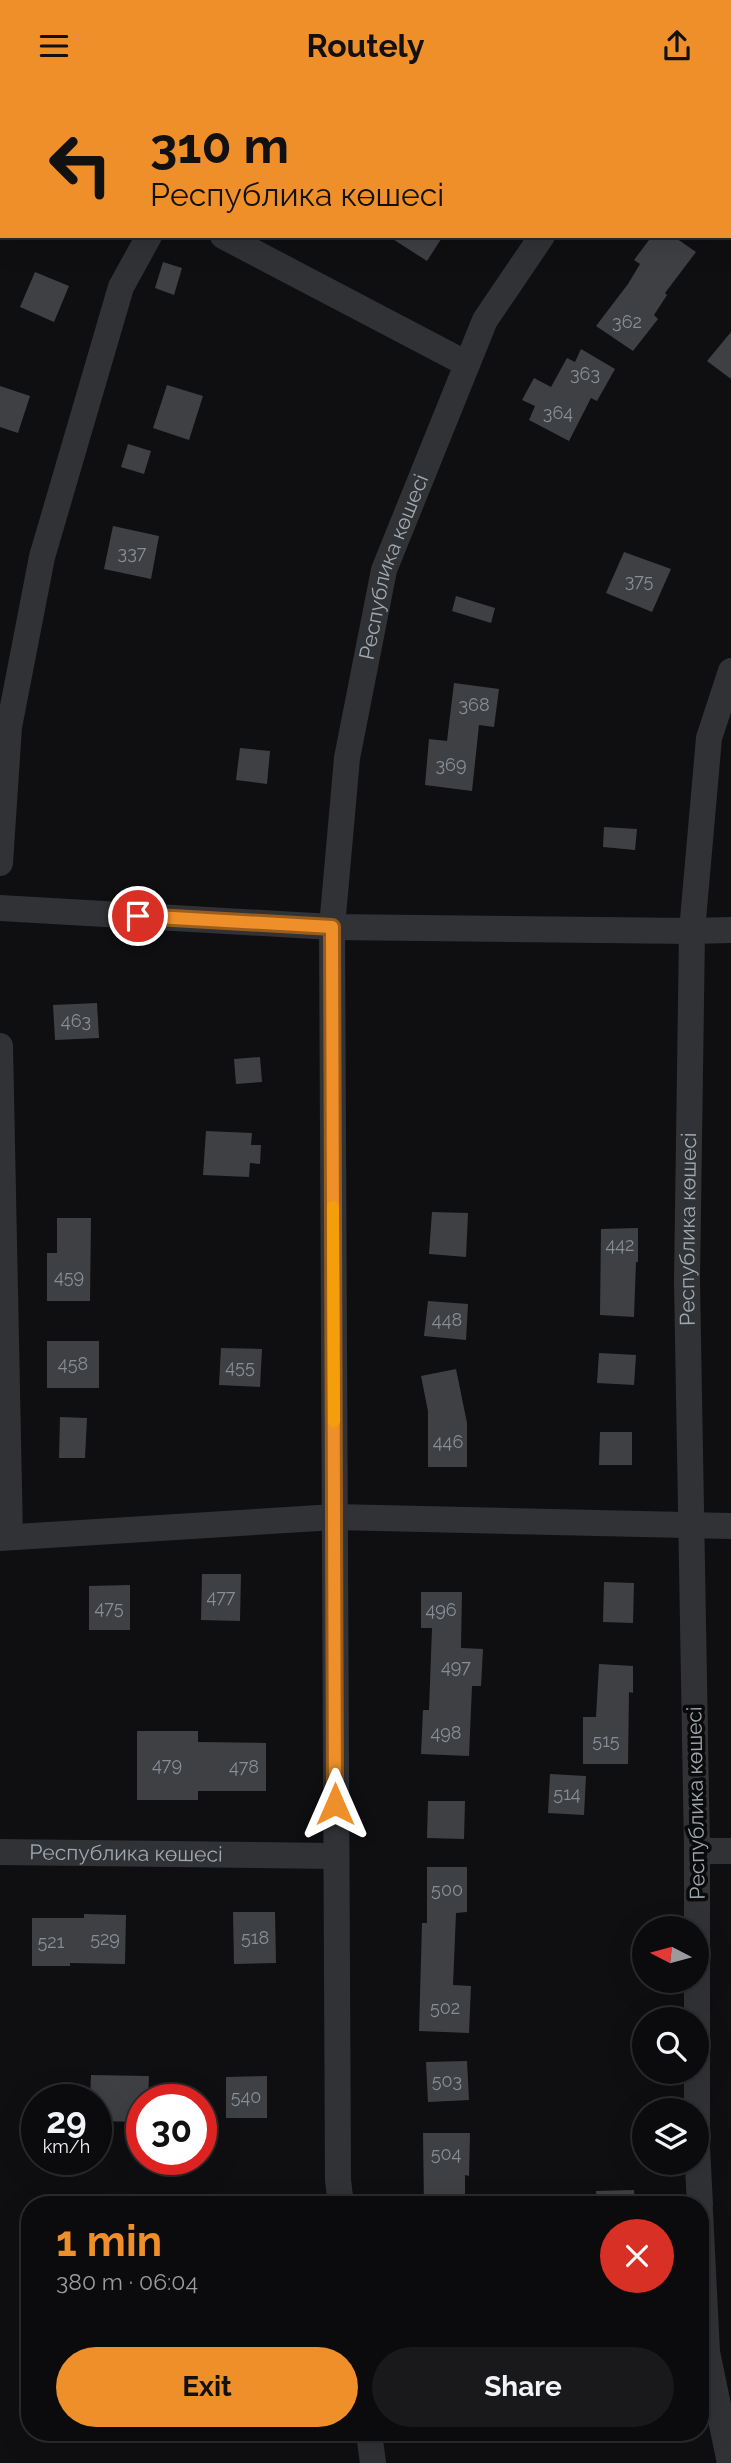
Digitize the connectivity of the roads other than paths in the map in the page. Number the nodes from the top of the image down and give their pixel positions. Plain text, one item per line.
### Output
1 (148, 238) edge
2 (227, 238) edge
3 (541, 238) edge
4 (467, 364) junction
5 (731, 671) edge
6 (0, 863) edge
7 (0, 908) edge
8 (332, 927) junction
9 (731, 930) edge
10 (692, 931) junction
11 (0, 1046) edge
12 (335, 1517) junction
13 (692, 1526) junction
14 (731, 1526) edge
15 (5, 1537) edge
16 (697, 1851) junction
17 (731, 1851) edge
18 (0, 1852) edge
19 (335, 1856) junction
20 (340, 2196) edge
21 (700, 2196) edge
22 (709, 2362) edge
23 (370, 2441) edge
24 (373, 2463) edge
25 (730, 2463) edge

1 - 6 street
2 - 4 street
3 - 4 street, Республика көшесі
4 - 8 street, Республика көшесі
5 - 10 street, Республика көшесі
7 - 8 street
8 - 10 street
8 - 12 street, Республика көшесі
9 - 10 street
10 - 13 street, Республика көшесі
11 - 15 street
12 - 13 street
12 - 15 street
12 - 19 street, Республика көшесі
13 - 14 street
13 - 16 street, Республика көшесі
16 - 17 street
16 - 21 street, Республика көшесі
18 - 19 street, Республика көшесі
19 - 20 street, Республика көшесі
22 - 25 street
23 - 24 street

